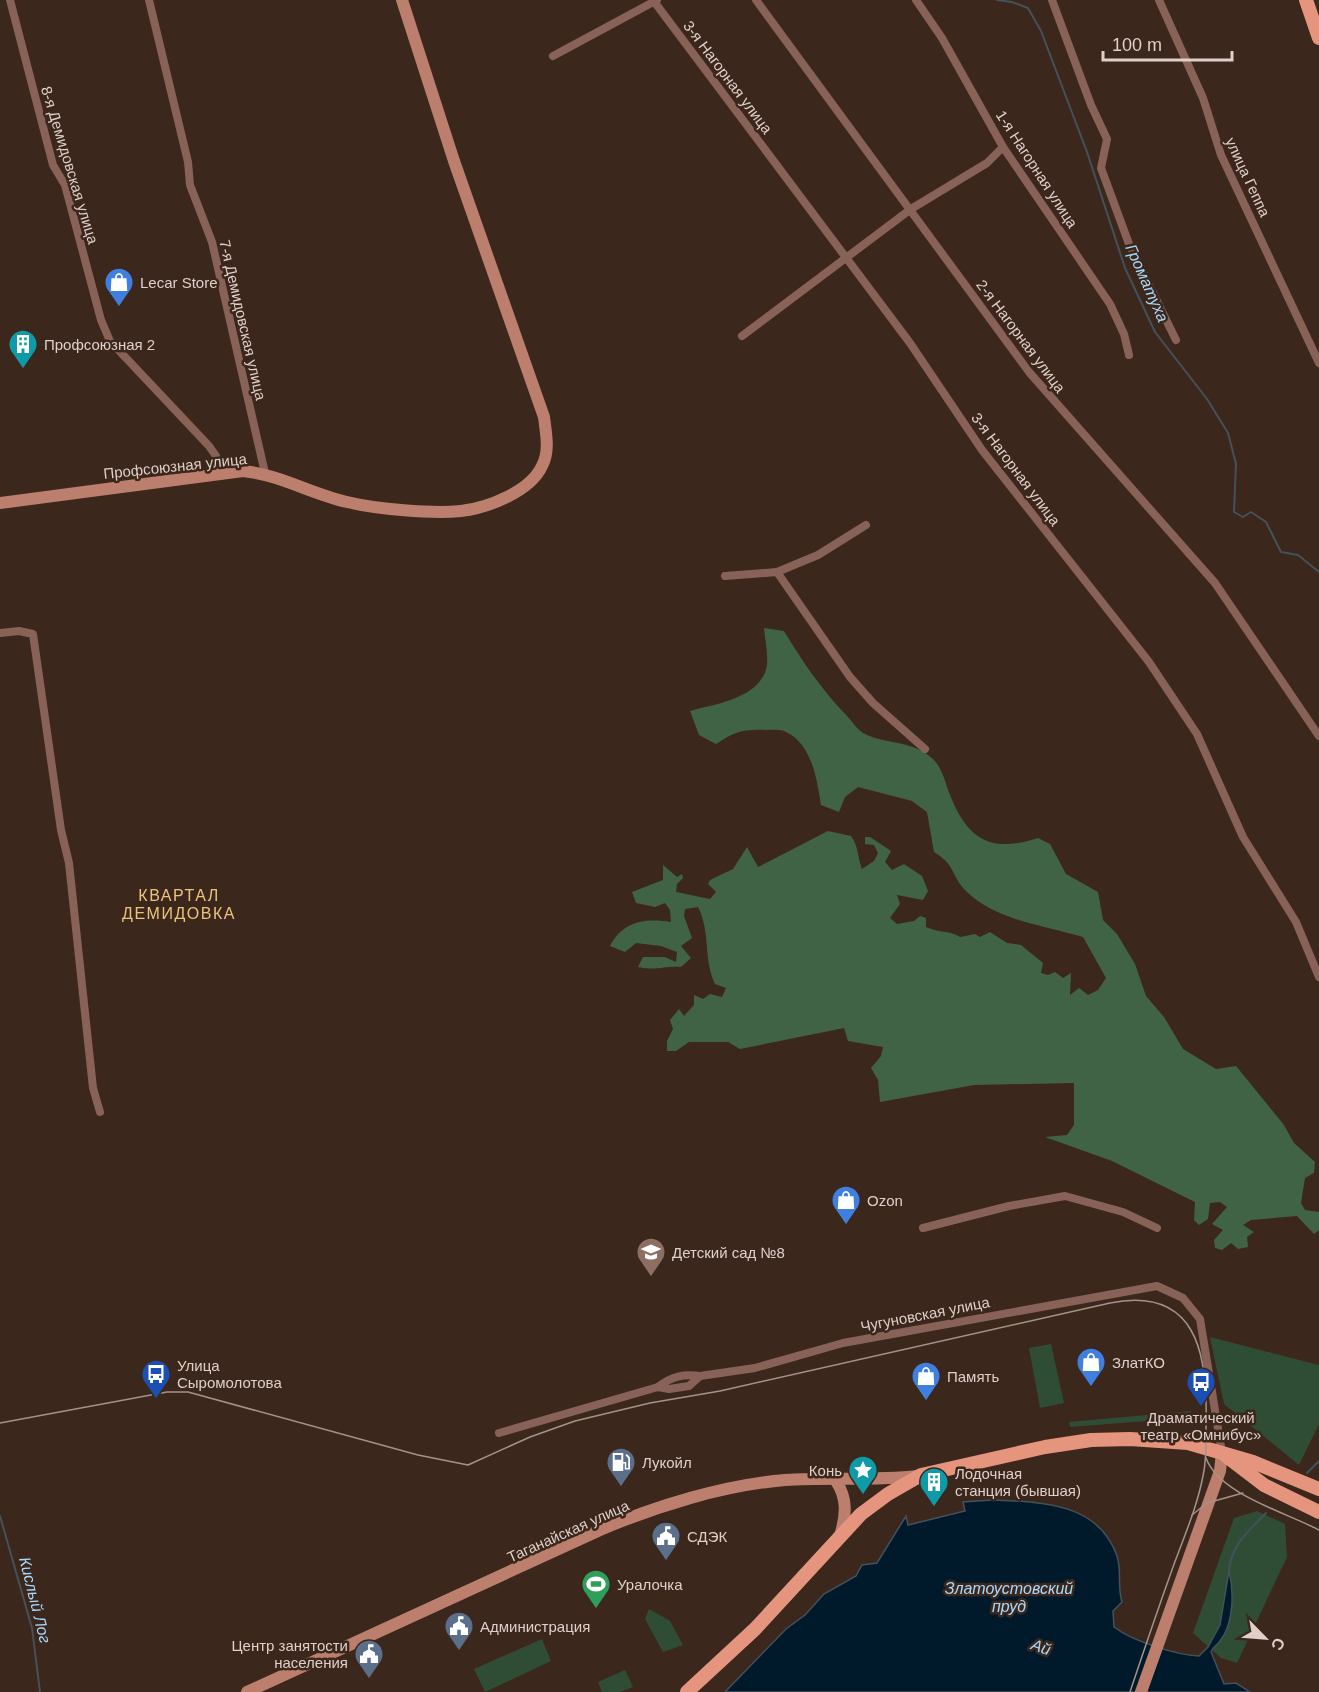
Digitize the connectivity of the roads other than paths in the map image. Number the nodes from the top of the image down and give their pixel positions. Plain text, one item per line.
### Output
1 (9, 0) edge
2 (149, 0) edge
3 (402, 0) edge
4 (756, 0) edge
5 (916, 0) edge
6 (1052, 0) edge
7 (1159, 0) edge
8 (1306, 0) edge
9 (654, 1) edge
10 (1319, 38) edge
11 (553, 56) dead end
12 (1003, 147) junction
13 (911, 209) junction
14 (848, 258) junction
15 (742, 336) dead end
16 (1176, 340) dead end
17 (1129, 355) dead end
18 (1319, 363) edge
19 (265, 473) junction
20 (221, 474) junction
21 (0, 503) edge
22 (866, 525) dead end
23 (777, 573) junction
24 (725, 576) dead end
25 (0, 633) edge
26 (1319, 736) edge
27 (925, 749) dead end
28 (1319, 976) edge
29 (100, 1112) dead end
30 (923, 1228) dead end
31 (1157, 1228) dead end
32 (499, 1433) dead end
33 (1222, 1453) junction
34 (921, 1475) junction
35 (836, 1480) junction
36 (1319, 1489) edge
37 (1319, 1512) edge
38 (839, 1539) junction
39 (246, 1692) edge
40 (687, 1692) edge
41 (1141, 1692) edge

1 - 20 street, 8-я Демидовская улица
2 - 19 street, 7-я Демидовская улица
3 - 19 main road, Профсоюзная улица
4 - 13 street, 2-я Нагорная улица
5 - 12 street, 1-я Нагорная улица
6 - 16 street
7 - 18 street, улица Геппа
8 - 10 main road
9 - 11 street
9 - 14 street, 3-я Нагорная улица
12 - 13 street
12 - 17 street, 1-я Нагорная улица
13 - 14 street
13 - 26 street, 2-я Нагорная улица
14 - 15 street
14 - 28 street, 3-я Нагорная улица
19 - 20 main road, Профсоюзная улица
20 - 21 main road, Профсоюзная улица
22 - 23 street
23 - 24 street
23 - 27 street
25 - 29 street
30 - 31 street
32 - 33 street, Чугуновская улица
33 - 34 main road
33 - 36 main road
33 - 37 main road
33 - 41 main road
34 - 35 main road, Таганайская улица
34 - 38 main road
35 - 38 main road
35 - 39 main road, Таганайская улица
38 - 40 main road

